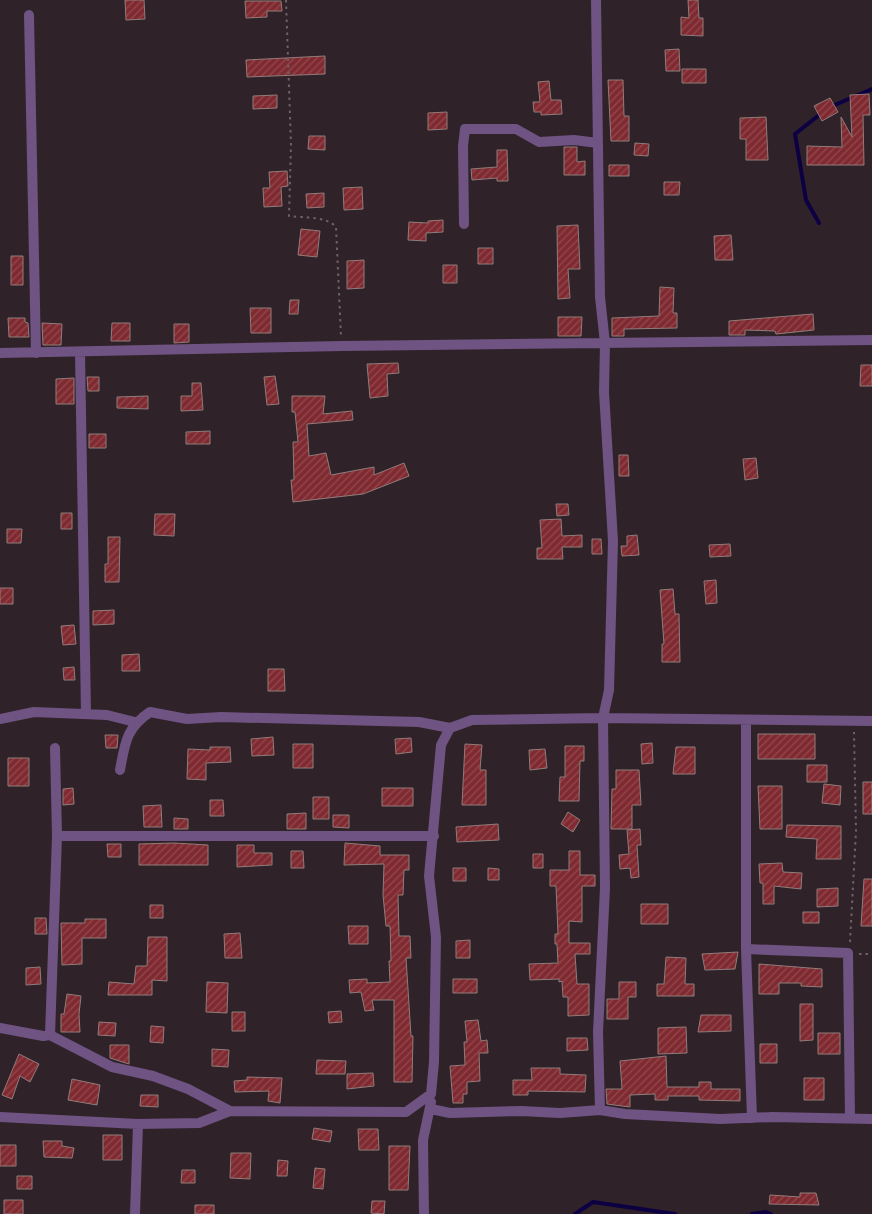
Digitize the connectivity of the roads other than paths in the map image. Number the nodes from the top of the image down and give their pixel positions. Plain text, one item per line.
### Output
1 (596, 0) edge
2 (29, 15) dead end
3 (598, 144) junction
4 (464, 224) dead end
5 (872, 340) edge
6 (605, 343) junction
7 (36, 352) junction
8 (80, 352) junction
9 (0, 353) edge
10 (86, 714) junction
11 (603, 718) junction
12 (0, 720) edge
13 (746, 720) junction
14 (872, 721) edge
15 (135, 722) junction
16 (450, 728) junction
17 (55, 748) dead end
18 (120, 770) dead end
19 (57, 836) junction
20 (434, 836) junction
21 (746, 949) junction
22 (0, 1028) edge
23 (50, 1035) junction
24 (430, 1094) junction
25 (431, 1109) junction
26 (600, 1110) junction
27 (230, 1111) junction
28 (0, 1117) edge
29 (752, 1118) junction
30 (850, 1119) junction
31 (872, 1119) edge
32 (138, 1124) junction
33 (134, 1214) edge
34 (424, 1214) edge

1 - 3 street
2 - 7 street
3 - 4 street
3 - 6 street
5 - 6 street
6 - 8 street
6 - 11 street
7 - 8 street
7 - 9 street
8 - 10 street
10 - 12 street
10 - 15 street
11 - 13 street
11 - 16 street
11 - 26 street
13 - 14 street
13 - 21 street
15 - 16 street
15 - 18 street
16 - 20 street
17 - 19 street
19 - 20 street
19 - 23 street
20 - 24 street
21 - 29 street
21 - 30 street
22 - 23 street
23 - 27 street
24 - 25 street
24 - 27 street
25 - 26 street
25 - 34 street
26 - 29 street
27 - 32 street
28 - 32 street
29 - 30 street
30 - 31 street
32 - 33 street

